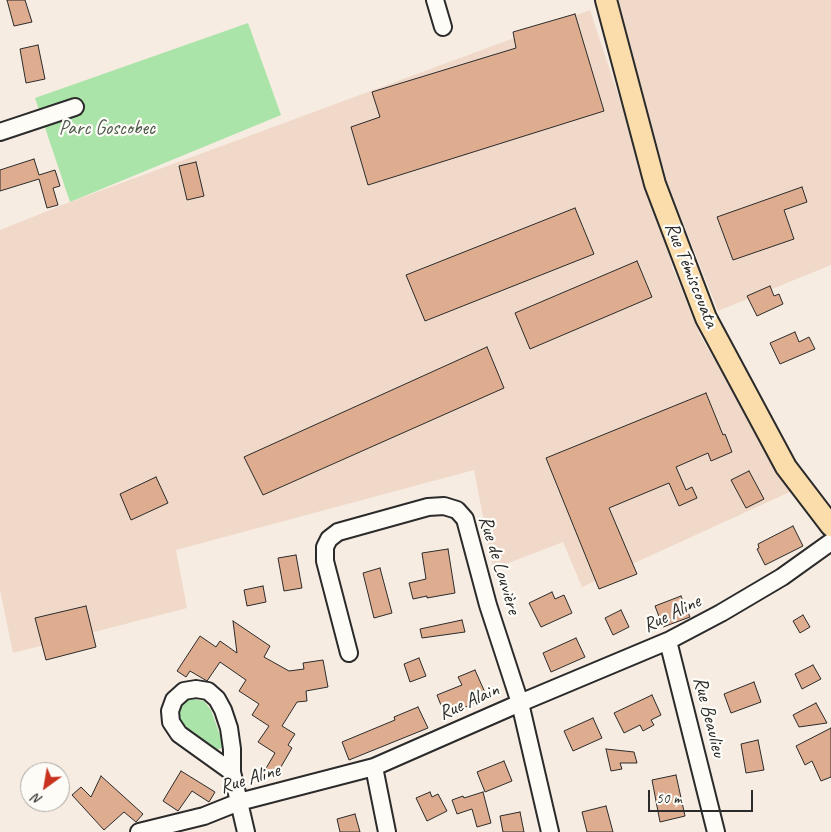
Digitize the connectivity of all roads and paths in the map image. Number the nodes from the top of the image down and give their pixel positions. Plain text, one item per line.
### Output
1 (435, 0) edge
2 (606, 0) edge
3 (443, 26) dead end
4 (75, 108) dead end
5 (0, 131) edge
6 (831, 526) edge
7 (831, 542) edge
8 (668, 641) junction
9 (349, 653) dead end
10 (520, 703) junction
11 (374, 767) junction
12 (232, 772) junction
13 (239, 802) junction
14 (139, 832) edge
15 (246, 832) edge
16 (387, 832) edge
17 (550, 832) edge
18 (716, 832) edge

1 - 3 street
2 - 6 main road, Rue Témiscouata
4 - 5 street
7 - 8 street, Rue Aline
8 - 10 street, Rue Aline
8 - 18 street, Rue Beaulieu
9 - 10 street, Rue de Louvière
10 - 11 street, Rue Alain
10 - 17 street, Rue Alain
11 - 13 street, Rue Aline
11 - 16 street
12 - 12 street
12 - 13 street
13 - 14 street, Rue Aline
13 - 15 street

